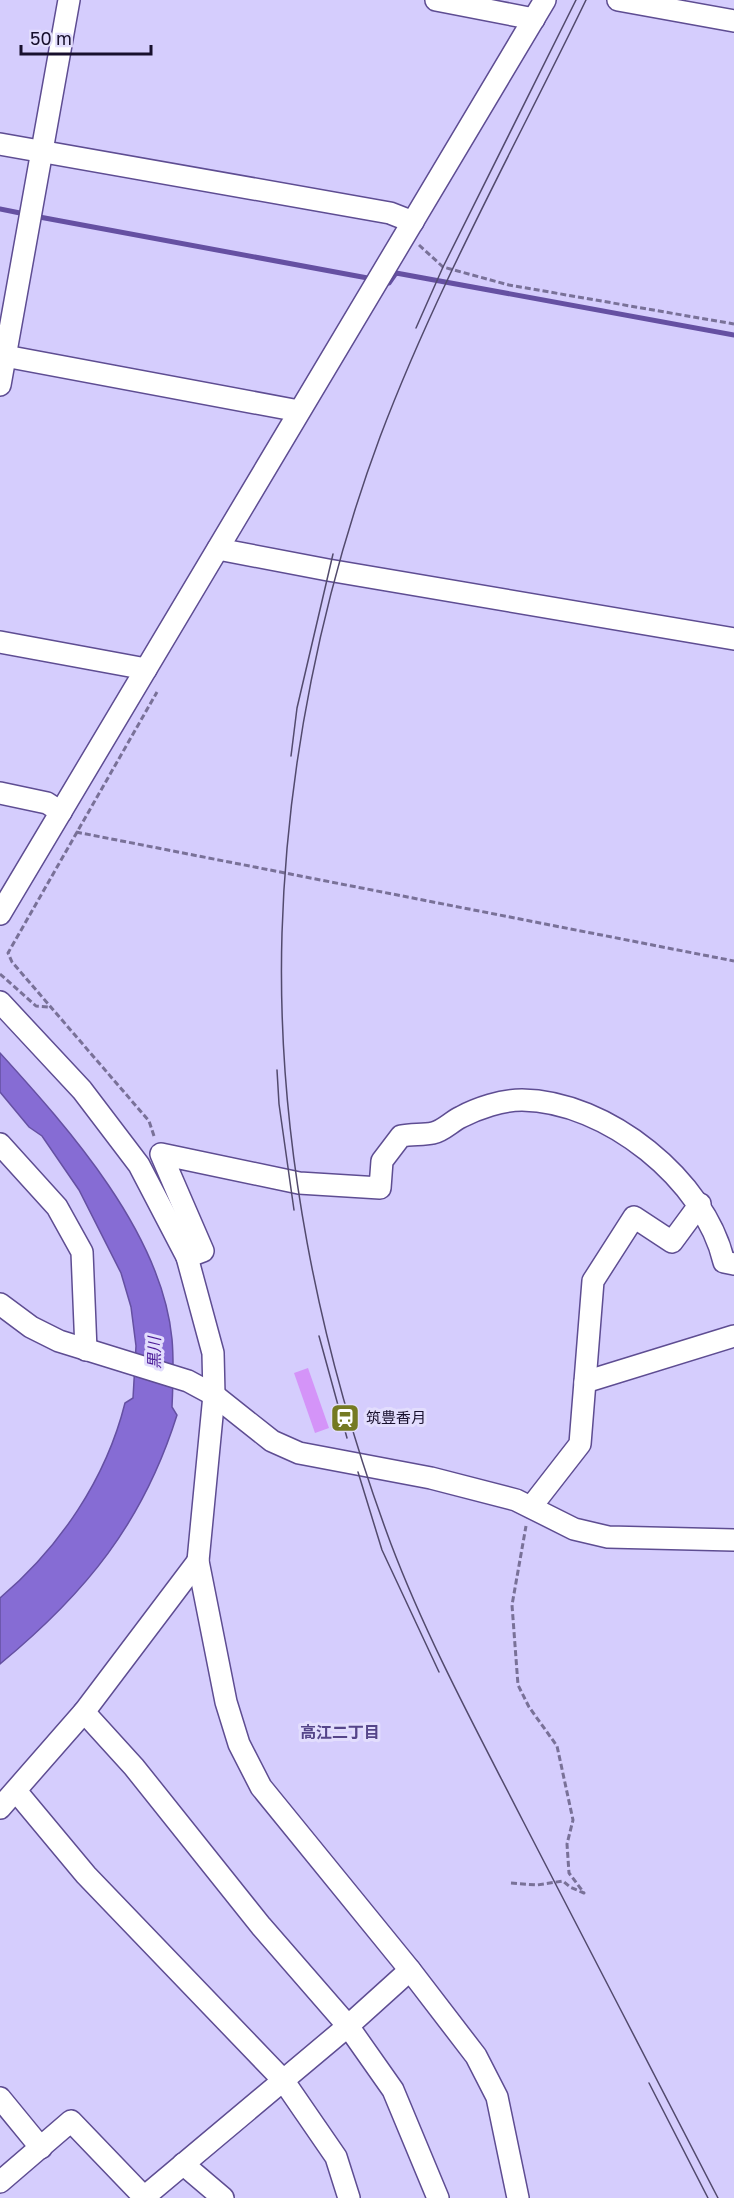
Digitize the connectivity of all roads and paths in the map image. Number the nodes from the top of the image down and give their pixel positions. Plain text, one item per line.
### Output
1 (69, 0) edge
2 (436, 0) edge
3 (545, 0) edge
4 (618, 0) edge
5 (534, 19) junction
6 (734, 21) edge
7 (0, 144) edge
8 (41, 151) junction
9 (410, 228) junction
10 (734, 324) edge
11 (3, 355) edge
12 (0, 385) edge
13 (299, 411) junction
14 (218, 549) junction
15 (734, 639) edge
16 (0, 642) edge
17 (154, 676) junction
18 (0, 793) edge
19 (61, 812) junction
20 (76, 832) junction
21 (0, 914) edge
22 (734, 961) edge
23 (0, 974) edge
24 (0, 1002) edge
25 (50, 1007) junction
26 (0, 1144) edge
27 (161, 1154) junction
28 (700, 1204) junction
29 (187, 1257) junction
30 (734, 1264) edge
31 (0, 1304) edge
32 (734, 1336) edge
33 (96, 1354) junction
34 (585, 1382) junction
35 (214, 1395) junction
36 (531, 1507) junction
37 (734, 1540) edge
38 (198, 1561) junction
39 (84, 1712) junction
40 (16, 1791) junction
41 (0, 1808) edge
42 (512, 1883) dead end
43 (410, 1970) junction
44 (348, 2026) junction
45 (282, 2080) junction
46 (0, 2098) edge
47 (41, 2148) junction
48 (183, 2164) junction
49 (0, 2182) edge
50 (512, 2194) edge
51 (143, 2198) edge
52 (223, 2198) edge
53 (349, 2198) edge
54 (438, 2198) edge

1 - 8 street
2 - 5 street
3 - 5 street
4 - 6 street
5 - 9 street
7 - 8 street
8 - 9 street
8 - 11 street
9 - 10 path
9 - 13 street
11 - 12 street
11 - 13 street
13 - 14 street
14 - 15 street
14 - 17 street
16 - 17 street
17 - 19 street
17 - 20 path
18 - 19 street
19 - 21 street
20 - 22 path
20 - 25 path
23 - 25 path
24 - 29 street
25 - 27 path
26 - 33 street
27 - 28 street
27 - 29 street
28 - 30 street
28 - 34 street
29 - 35 street
31 - 33 street
32 - 34 street
33 - 35 street
34 - 36 street
35 - 36 street
35 - 38 street
36 - 37 street
36 - 42 path
38 - 39 street
38 - 43 street
39 - 40 street
39 - 44 street
40 - 41 street
40 - 45 street
43 - 44 street
43 - 50 street
44 - 45 street
44 - 54 street
45 - 48 street
45 - 53 street
46 - 47 street
47 - 49 street
47 - 51 street
48 - 51 street
48 - 52 street

